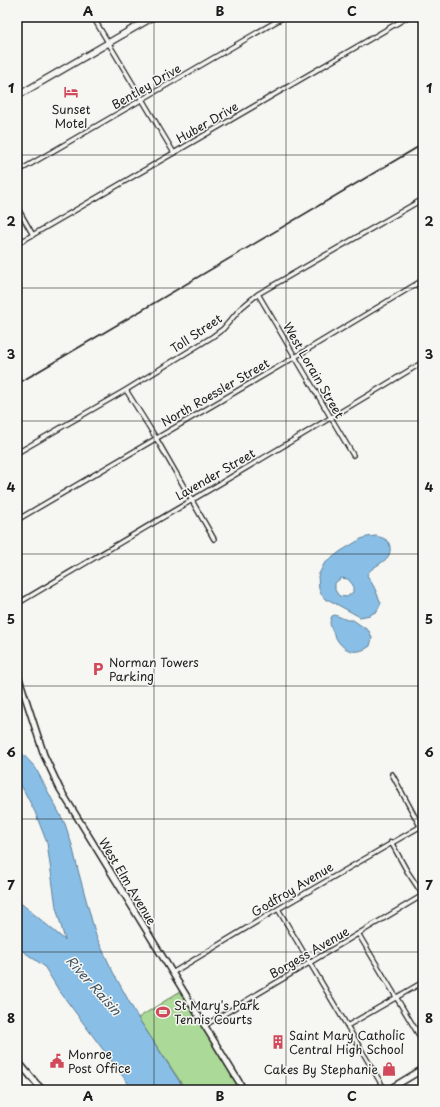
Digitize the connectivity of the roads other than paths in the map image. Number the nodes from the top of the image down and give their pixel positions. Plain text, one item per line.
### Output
1 (92, 17) edge
2 (153, 17) edge
3 (284, 17) edge
4 (408, 17) edge
5 (108, 43) junction
6 (17, 96) edge
7 (142, 100) junction
8 (174, 152) junction
9 (17, 172) edge
10 (423, 199) edge
11 (17, 207) edge
12 (33, 235) junction
13 (17, 244) edge
14 (423, 280) edge
15 (258, 294) junction
16 (295, 357) junction
17 (423, 362) edge
18 (126, 390) junction
19 (330, 418) junction
20 (156, 438) junction
21 (17, 453) edge
22 (353, 456) dead end
23 (191, 499) junction
24 (17, 520) edge
25 (214, 539) dead end
26 (17, 604) edge
27 (17, 672) edge
28 (392, 774) dead end
29 (422, 825) edge
30 (391, 842) junction
31 (423, 895) edge
32 (278, 909) junction
33 (359, 935) junction
34 (310, 963) junction
35 (172, 973) junction
36 (423, 982) edge
37 (396, 997) junction
38 (204, 1026) junction
39 (347, 1026) junction
40 (423, 1042) edge
41 (17, 1060) edge
42 (423, 1070) edge
43 (36, 1084) junction
44 (39, 1090) edge
45 (43, 1090) edge
46 (244, 1090) edge
47 (385, 1090) edge
48 (388, 1090) edge

1 - 5 street
2 - 5 main road
3 - 7 street, Bentley Drive
4 - 8 street, Huber Drive
5 - 6 main road
5 - 7 street
7 - 8 street
7 - 9 street, Bentley Drive
8 - 12 street, Huber Drive
10 - 15 street, Toll Street
11 - 12 street
12 - 13 street, Huber Drive
14 - 16 street, North Roessler Street
15 - 16 street, West Lorain Street
15 - 18 street, Toll Street
16 - 19 street, West Lorain Street
16 - 20 street, North Roessler Street
17 - 19 street, Lavender Street
18 - 20 street
18 - 21 street, Toll Street
19 - 22 street, West Lorain Street
19 - 23 street, Lavender Street
20 - 23 street
20 - 24 street, North Roessler Street
23 - 25 street
23 - 26 street, Lavender Street
27 - 35 street, West Elm Avenue
28 - 29 street
29 - 30 street, Godfroy Avenue
30 - 31 street
30 - 32 street, Godfroy Avenue
31 - 33 street, Borgess Avenue
32 - 34 street
32 - 35 street, Godfroy Avenue
33 - 34 street, Borgess Avenue
33 - 37 street
34 - 38 street, Borgess Avenue
34 - 39 street
35 - 38 street, West Elm Avenue
36 - 37 street
37 - 39 street
37 - 40 street
38 - 46 street, West Elm Avenue
39 - 47 street
41 - 43 street
42 - 48 main road
43 - 44 street
43 - 45 street

